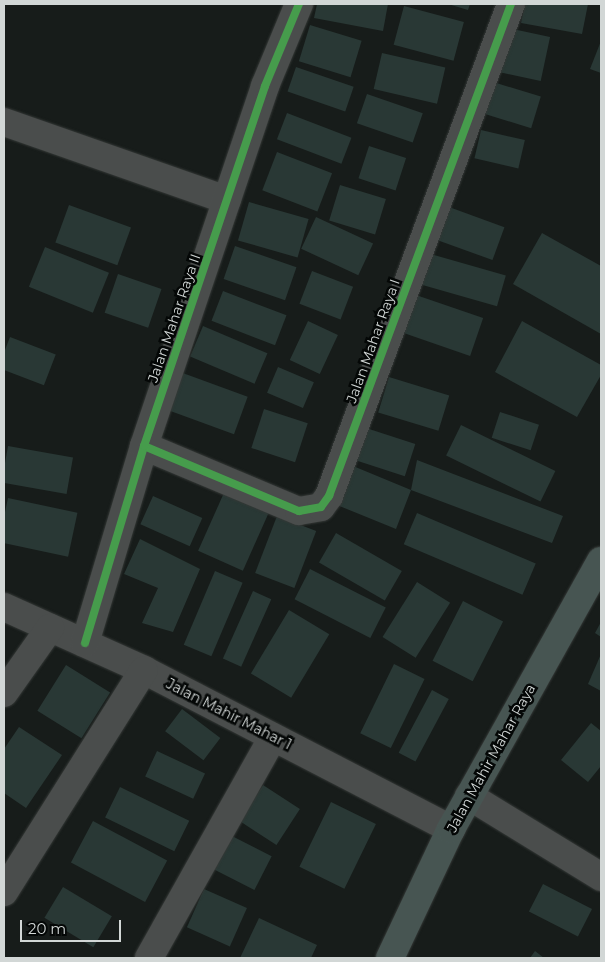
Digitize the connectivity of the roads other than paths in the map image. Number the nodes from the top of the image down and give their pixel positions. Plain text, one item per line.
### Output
1 (299, 4) edge
2 (511, 4) edge
3 (4, 122) edge
4 (227, 200) junction
5 (144, 446) junction
6 (601, 562) edge
7 (4, 607) edge
8 (50, 628) junction
9 (85, 643) junction
10 (144, 670) junction
11 (4, 693) edge
12 (273, 737) junction
13 (469, 796) junction
14 (451, 829) junction
15 (601, 877) edge
16 (4, 892) edge
17 (149, 958) edge
18 (390, 958) edge

1 - 4 street, Jalan Mahar Raya II
2 - 5 street, Jalan Mahar Raya I
3 - 4 street
4 - 5 street, Jalan Mahar Raya II
5 - 9 street, Jalan Mahar Raya II
6 - 13 main road, Jalan Mahir Mahar Raya
7 - 8 street, Jalan Mahir Mahar 1
8 - 9 street, Jalan Mahir Mahar 1
8 - 11 street
9 - 10 street, Jalan Mahir Mahar 1
10 - 12 street, Jalan Mahir Mahar 1
10 - 16 street
12 - 14 street, Jalan Mahir Mahar 1
12 - 17 street
13 - 14 main road, Jalan Mahir Mahar Raya
13 - 15 street
14 - 18 main road, Jalan Mahir Mahar Raya

